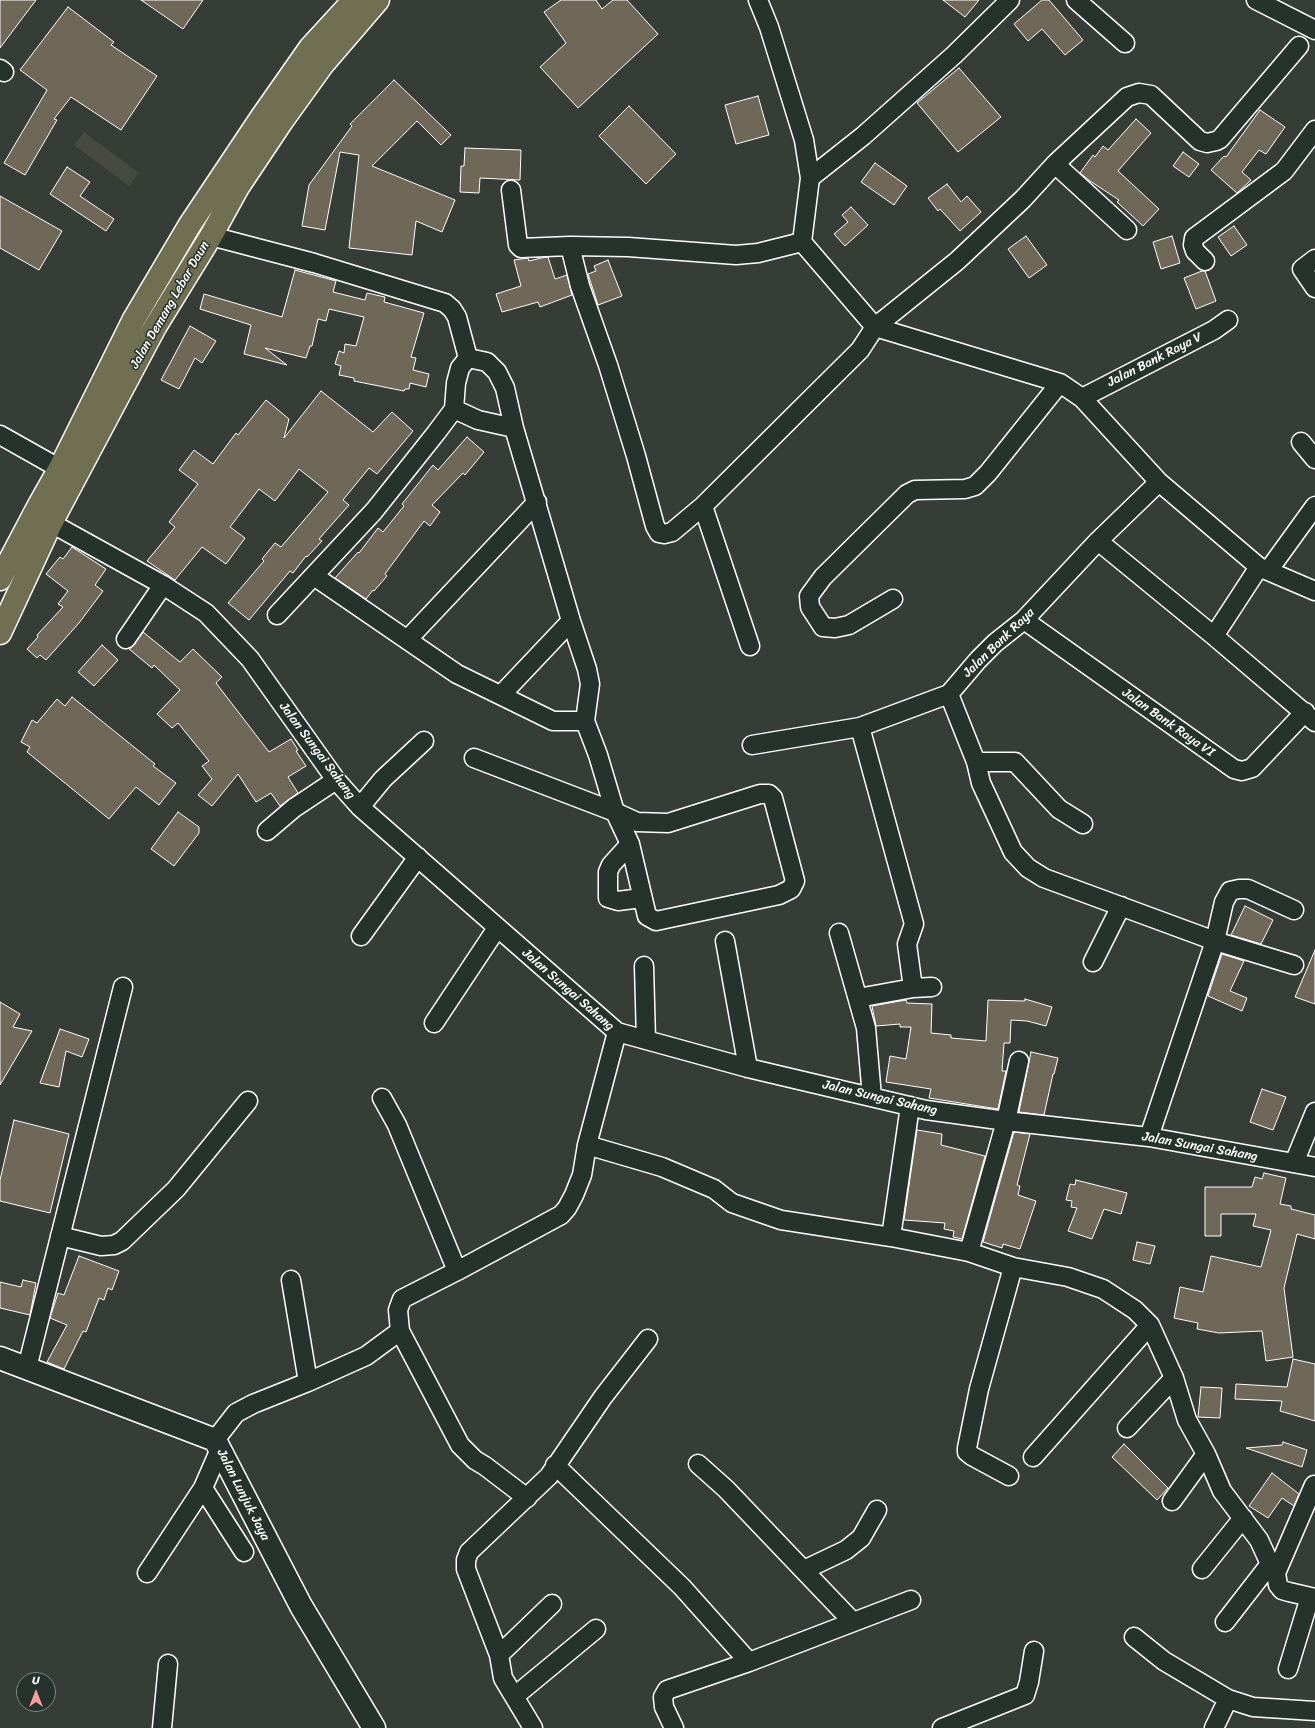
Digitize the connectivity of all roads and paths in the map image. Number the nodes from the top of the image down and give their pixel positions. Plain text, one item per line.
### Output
1 (354, 0) edge
2 (378, 0) edge
3 (758, 0) edge
4 (1010, 0) edge
5 (1076, 0) edge
6 (1256, 0) edge
7 (1315, 30) edge
8 (1125, 43) dead end
9 (1299, 46) dead end
10 (1315, 130) edge
11 (1055, 164) junction
12 (810, 178) junction
13 (512, 190) dead end
14 (1127, 230) dead end
15 (211, 236) junction
16 (802, 242) junction
17 (570, 246) junction
18 (1315, 259) edge
19 (1205, 261) dead end
20 (1315, 288) edge
21 (1228, 320) dead end
22 (875, 327) junction
23 (468, 358) junction
24 (1060, 383) junction
25 (1082, 398) junction
26 (454, 409) junction
27 (514, 428) junction
28 (0, 435) edge
29 (1301, 442) dead end
30 (1315, 459) edge
31 (68, 473) junction
32 (1159, 482) junction
33 (537, 502) junction
34 (704, 506) junction
35 (1315, 506) edge
36 (51, 523) junction
37 (1098, 541) junction
38 (1264, 569) junction
39 (314, 576) junction
40 (0, 579) edge
41 (162, 585) junction
42 (1315, 591) edge
43 (893, 599) dead end
44 (277, 615) dead end
45 (1024, 620) junction
46 (571, 621) junction
47 (0, 633) edge
48 (1214, 636) junction
49 (126, 639) dead end
50 (407, 640) junction
51 (750, 646) dead end
52 (949, 694) junction
53 (501, 695) junction
54 (1310, 717) edge
55 (584, 721) junction
56 (860, 727) junction
57 (424, 741) dead end
58 (752, 745) dead end
59 (474, 758) dead end
60 (976, 762) junction
61 (336, 780) junction
62 (360, 807) junction
63 (615, 812) junction
64 (1083, 824) dead end
65 (267, 831) dead end
66 (630, 844) junction
67 (418, 857) junction
68 (641, 898) junction
69 (1121, 906) junction
70 (1294, 910) dead end
71 (497, 928) junction
72 (839, 933) dead end
73 (361, 936) dead end
74 (725, 941) dead end
75 (1215, 941) junction
76 (1093, 962) dead end
77 (1294, 965) dead end
78 (644, 966) dead end
79 (932, 986) dead end
80 (123, 987) dead end
81 (913, 988) junction
82 (858, 998) junction
83 (434, 1023) dead end
84 (617, 1032) junction
85 (646, 1040) junction
86 (1019, 1061) dead end
87 (748, 1068) junction
88 (872, 1097) junction
89 (382, 1098) dead end
90 (248, 1101) dead end
91 (910, 1106) junction
92 (1315, 1112) edge
93 (1006, 1121) junction
94 (1149, 1137) junction
95 (587, 1145) junction
96 (1294, 1163) junction
97 (1315, 1167) edge
98 (60, 1236) junction
99 (891, 1237) junction
100 (969, 1252) junction
101 (1013, 1267) junction
102 (457, 1271) junction
103 (292, 1280) dead end
104 (1150, 1325) junction
105 (400, 1331) junction
106 (648, 1339) dead end
107 (0, 1358) edge
108 (27, 1368) junction
109 (1174, 1378) junction
110 (308, 1382) junction
111 (1127, 1428) dead end
112 (217, 1444) junction
113 (1206, 1454) junction
114 (1033, 1456) dead end
115 (698, 1464) dead end
116 (555, 1465) junction
117 (1009, 1476) dead end
118 (1314, 1485) dead end
119 (203, 1488) junction
120 (527, 1498) junction
121 (1172, 1501) dead end
122 (877, 1510) dead end
123 (1243, 1518) junction
124 (244, 1552) dead end
125 (1273, 1568) junction
126 (1202, 1569) dead end
127 (804, 1570) junction
128 (146, 1573) dead end
129 (1313, 1597) edge
130 (912, 1600) dead end
131 (552, 1604) dead end
132 (853, 1622) junction
133 (1225, 1622) dead end
134 (596, 1629) dead end
135 (1134, 1637) dead end
136 (1034, 1651) dead end
137 (499, 1655) junction
138 (749, 1662) junction
139 (168, 1664) dead end
140 (1288, 1669) dead end
141 (515, 1696) junction
142 (1228, 1699) junction
143 (1315, 1711) edge
144 (162, 1728) edge
145 (374, 1728) edge
146 (533, 1728) edge
147 (674, 1728) edge
148 (942, 1728) edge
149 (1214, 1728) edge

1 - 31 highway, Jalan Demang Lebar Daun
2 - 15 highway, Jalan Demang Lebar Daun
3 - 12 street
4 - 12 street
5 - 8 street
6 - 7 street
9 - 11 street
10 - 19 street
11 - 14 street
11 - 22 street
12 - 16 street
13 - 17 street
15 - 23 street
15 - 31 highway, Jalan Demang Lebar Daun
16 - 17 street
16 - 22 street
17 - 34 street
18 - 20 street
21 - 25 street, Jalan Bank Raya V
22 - 24 street
22 - 34 street
23 - 26 street
23 - 27 street
24 - 25 street
24 - 43 street
25 - 32 street
26 - 27 street
26 - 39 street
27 - 33 street
28 - 31 street
29 - 30 street
31 - 36 highway, Jalan Demang Lebar Daun
31 - 40 highway, Jalan Demang Lebar Daun
32 - 37 street, Jalan Bank Raya
32 - 38 street
33 - 46 street
33 - 50 street
34 - 51 street
35 - 38 street
36 - 41 street, Jalan Sungai Sahang
36 - 47 highway, Jalan Demang Lebar Daun
37 - 45 street, Jalan Bank Raya
37 - 48 street, Jalan Bank Raya VI
38 - 42 street
38 - 48 street
39 - 44 street
39 - 50 street
41 - 49 street
41 - 61 street, Jalan Sungai Sahang
45 - 52 street, Jalan Bank Raya
45 - 54 street, Jalan Bank Raya VI
46 - 53 street
46 - 55 street
48 - 54 street, Jalan Bank Raya VI
50 - 53 street
52 - 56 street, Jalan Bank Raya
52 - 60 street
53 - 55 street
55 - 63 street
56 - 58 street, Jalan Bank Raya
56 - 81 street
57 - 62 street
59 - 63 street
60 - 64 street
60 - 69 street
61 - 62 street, Jalan Sungai Sahang
61 - 65 street
62 - 67 street, Jalan Sungai Sahang
63 - 66 street
63 - 68 street
66 - 68 street
66 - 68 street
67 - 71 street, Jalan Sungai Sahang
67 - 73 street
69 - 75 street
69 - 76 street
70 - 75 street
71 - 83 street
71 - 84 street, Jalan Sungai Sahang
72 - 82 street
74 - 87 street
75 - 77 street
75 - 94 street
78 - 85 street
79 - 81 street
80 - 98 street
81 - 82 street
82 - 88 street
84 - 85 street, Jalan Sungai Sahang
84 - 95 street
85 - 87 street, Jalan Sungai Sahang
86 - 93 street
87 - 88 street, Jalan Sungai Sahang
88 - 91 street, Jalan Sungai Sahang
89 - 102 street
90 - 98 street
91 - 93 street, Jalan Sungai Sahang
91 - 99 street
92 - 96 street
93 - 94 street, Jalan Sungai Sahang
93 - 100 street
94 - 96 street, Jalan Sungai Sahang
95 - 99 street
95 - 102 street
96 - 97 street, Jalan Sungai Sahang
98 - 108 street
99 - 100 street
100 - 101 street
101 - 104 street
101 - 117 street
102 - 105 street
103 - 110 street
104 - 109 street
104 - 114 street
105 - 110 street
105 - 120 street
106 - 116 street
107 - 108 street, Jalan Lunjuk Jaya
108 - 112 street, Jalan Lunjuk Jaya
109 - 111 street
109 - 113 street
110 - 112 street
112 - 119 street
112 - 145 street, Jalan Lunjuk Jaya
113 - 121 street
113 - 123 street
115 - 127 street
116 - 120 street
116 - 138 street
118 - 125 street
119 - 124 street
119 - 128 street
120 - 137 street
122 - 127 street
123 - 125 street
123 - 126 street
125 - 129 street
125 - 133 street
127 - 132 street
129 - 140 street
130 - 132 street
131 - 137 street
132 - 138 street
134 - 141 street
135 - 142 street
136 - 148 street
137 - 141 street
138 - 147 street
139 - 144 street
141 - 146 street
142 - 143 street
142 - 149 street

